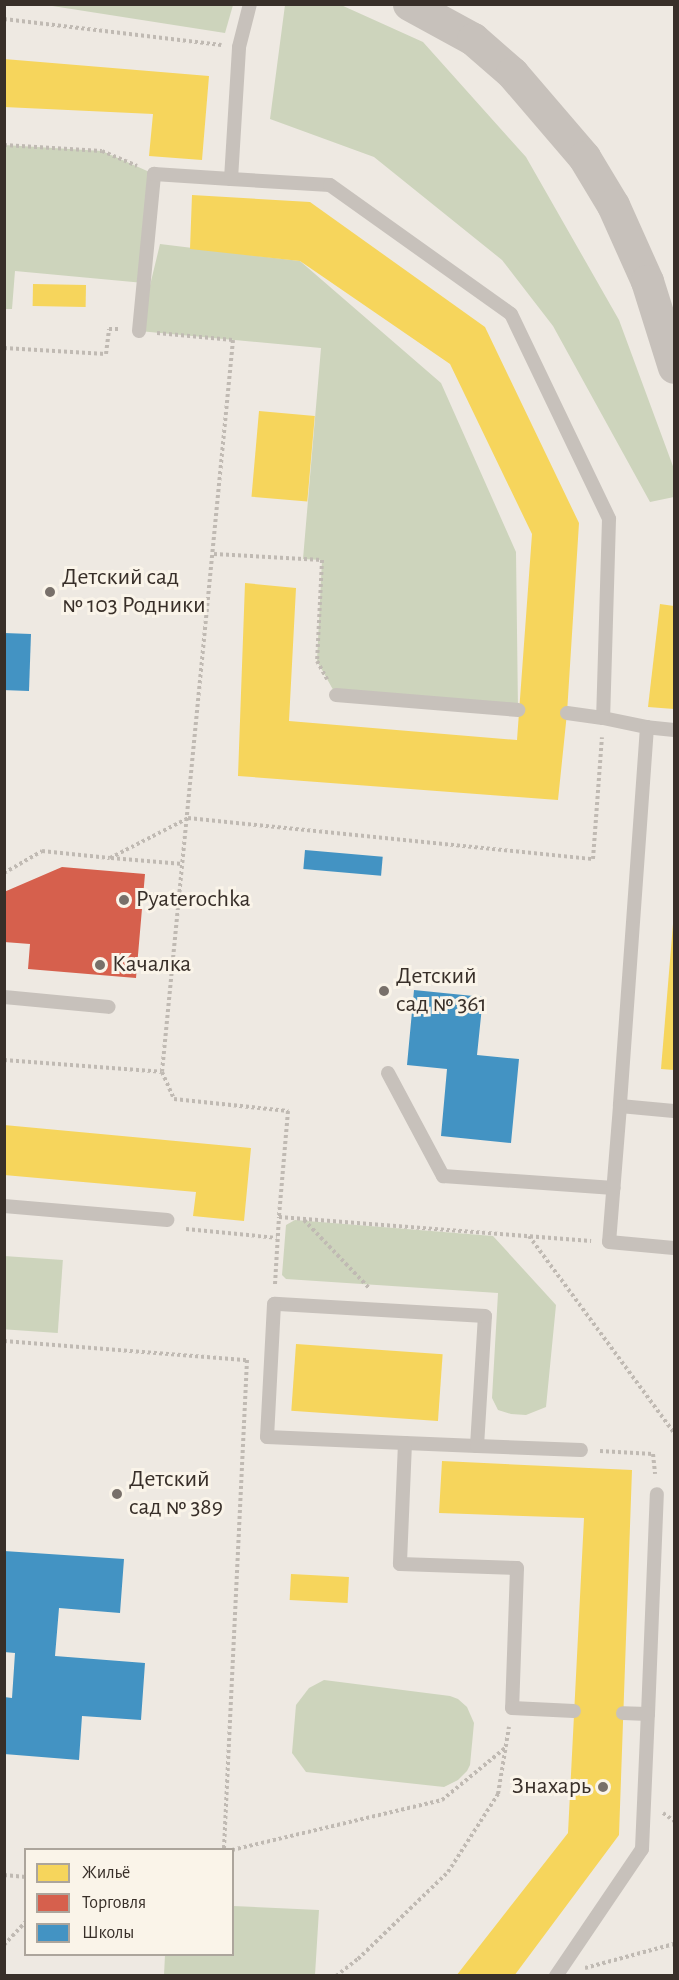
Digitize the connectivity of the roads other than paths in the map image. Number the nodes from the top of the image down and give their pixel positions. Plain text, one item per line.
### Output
1 (250, 4) edge
2 (409, 4) edge
3 (231, 179) junction
4 (139, 331) road end
5 (675, 367) edge
6 (336, 695) road end
7 (518, 710) dead end
8 (567, 713) dead end
9 (603, 718) junction
10 (647, 727) junction
11 (675, 730) edge
12 (4, 997) edge
13 (109, 1007) dead end
14 (388, 1073) dead end
15 (620, 1106) junction
16 (675, 1111) edge
17 (614, 1188) junction
18 (4, 1206) edge
19 (167, 1221) road end
20 (675, 1248) edge
21 (405, 1443) junction
22 (477, 1446) junction
23 (581, 1450) road end
24 (657, 1494) road end
25 (574, 1711) dead end
26 (623, 1713) dead end
27 (648, 1714) junction
28 (556, 1976) edge

1 - 3 lane
2 - 5 street
3 - 4 lane
3 - 9 lane
6 - 7 lane
8 - 9 lane
9 - 10 lane
10 - 11 lane
10 - 15 lane
12 - 13 lane
14 - 17 lane
15 - 16 lane
15 - 17 lane
17 - 20 lane
18 - 19 lane
21 - 22 lane
21 - 22 lane
21 - 25 lane
22 - 23 lane
24 - 27 lane
26 - 27 lane
27 - 28 lane

